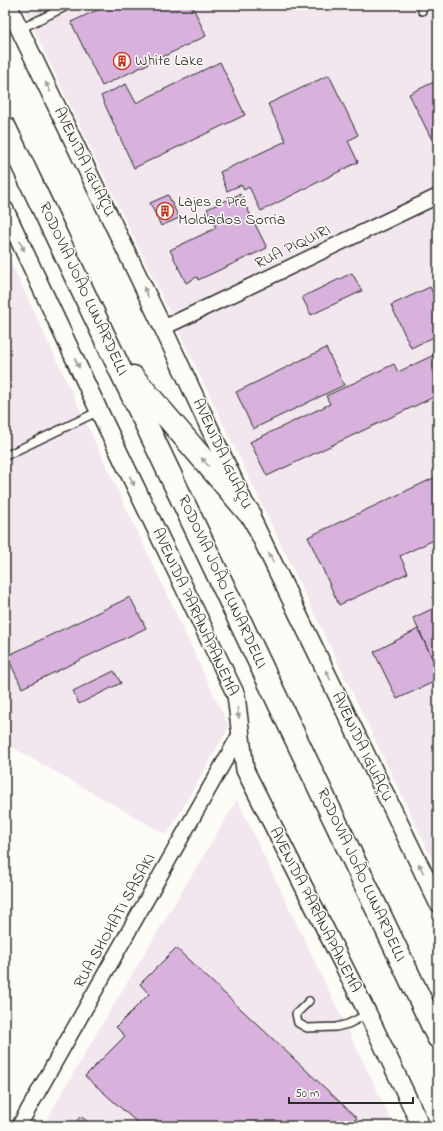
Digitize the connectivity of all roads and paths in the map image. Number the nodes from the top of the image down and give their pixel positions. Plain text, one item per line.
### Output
1 (8, 5) edge
2 (69, 5) edge
3 (20, 29) junction
4 (5, 128) edge
5 (438, 196) edge
6 (5, 210) edge
7 (163, 328) junction
8 (114, 355) junction
9 (99, 411) junction
10 (5, 456) edge
11 (249, 513) junction
12 (241, 732) junction
13 (438, 903) edge
14 (309, 1000) dead end
15 (368, 1014) junction
16 (438, 1036) edge
17 (19, 1126) edge
18 (420, 1126) edge

1 - 3 street, AVENIDA IGUAÇU
2 - 3 lane
7 -> 3 street, AVENIDA IGUAÇU
4 - 8 highway, RODOVIA JOÃO LUNARDELLI
5 - 7 street, RUA PIQUIRI
6 -> 9 street, AVENIDA PARANAPANEMA
7 - 11 street, AVENIDA IGUAÇU
11 -> 8 highway
8 - 16 highway, RODOVIA JOÃO LUNARDELLI
9 - 10 lane
9 -> 12 street, AVENIDA PARANAPANEMA
13 -> 11 street, AVENIDA IGUAÇU
12 - 15 street, AVENIDA PARANAPANEMA
12 - 17 street, RUA SHOHATI SASAKI
14 - 15 lane
15 - 18 street, AVENIDA PARANAPANEMA

